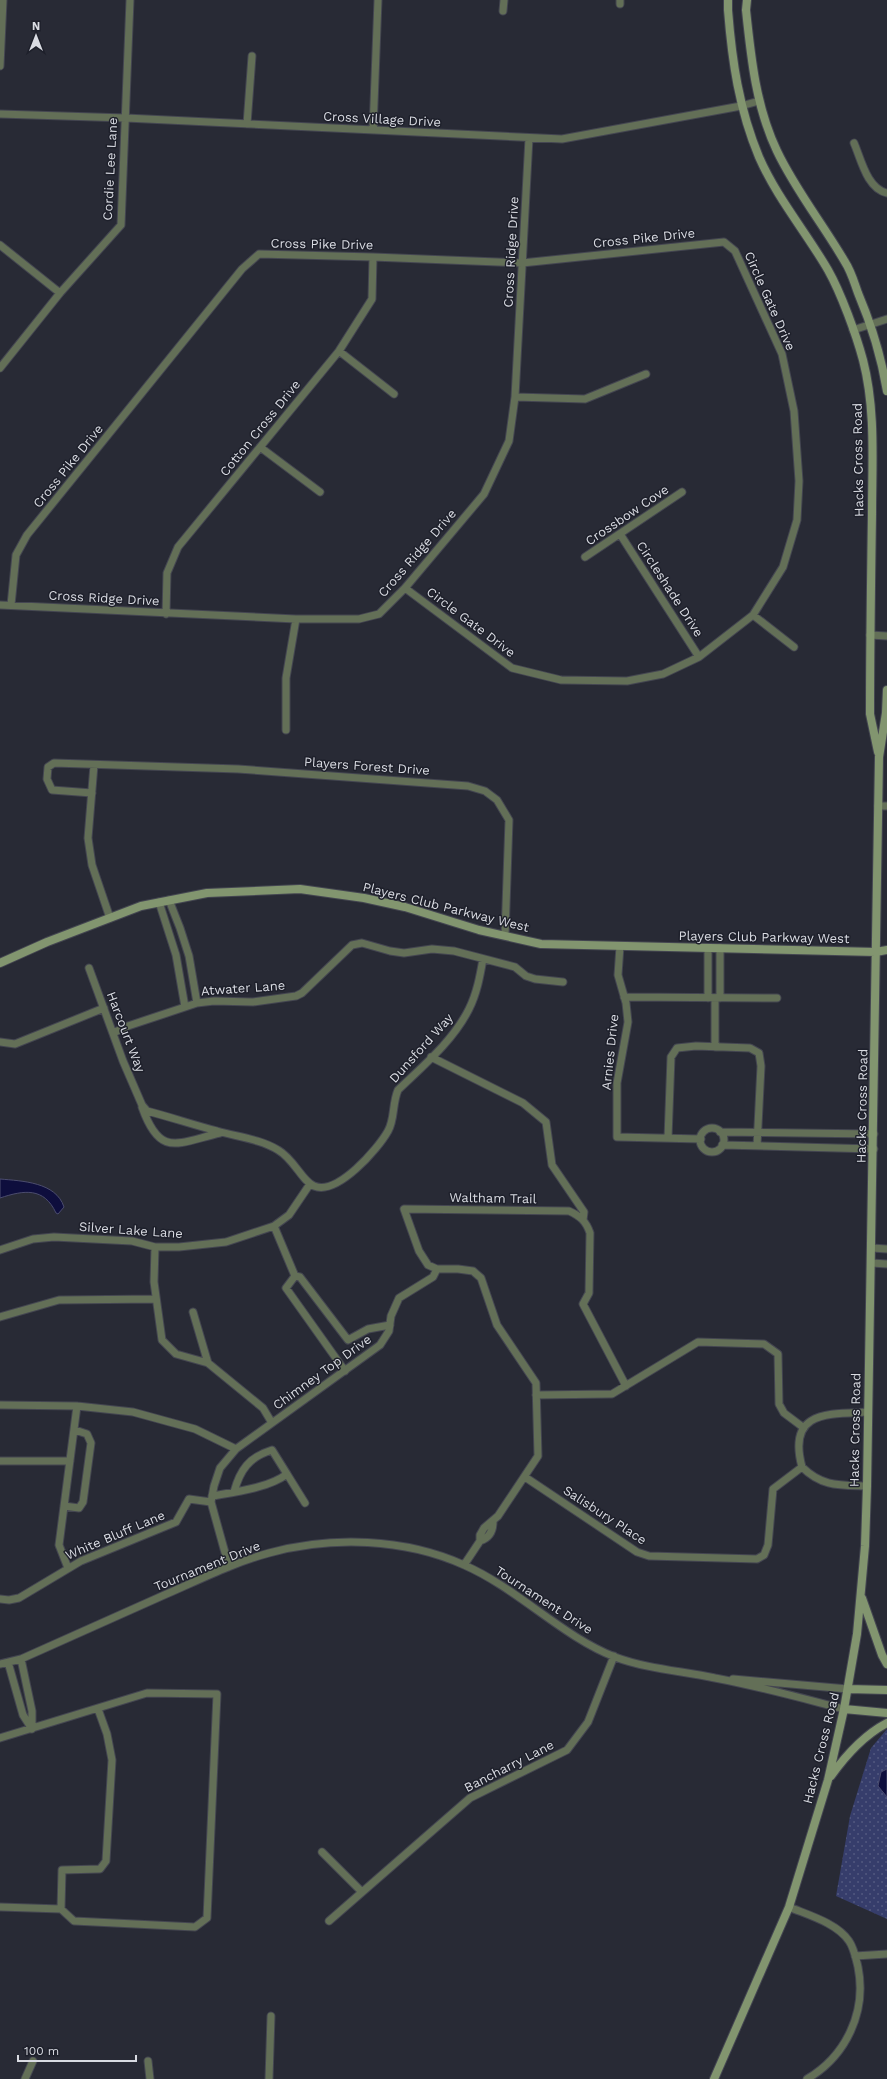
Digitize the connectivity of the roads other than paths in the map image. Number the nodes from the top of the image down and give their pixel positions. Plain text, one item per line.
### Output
1 (3, 0) edge
2 (130, 0) edge
3 (378, 0) edge
4 (504, 0) edge
5 (728, 0) edge
6 (747, 0) edge
7 (503, 11) dead end
8 (252, 56) dead end
9 (0, 66) edge
10 (759, 101) junction
11 (741, 106) junction
12 (0, 114) edge
13 (126, 118) junction
14 (247, 124) junction
15 (373, 130) junction
16 (529, 138) junction
17 (854, 143) dead end
18 (887, 193) edge
19 (724, 242) joint
20 (0, 245) edge
21 (373, 257) junction
22 (522, 264) junction
23 (60, 293) junction
24 (887, 320) edge
25 (871, 324) junction
26 (853, 330) junction
27 (339, 351) junction
28 (0, 368) edge
29 (646, 374) dead end
30 (887, 391) edge
31 (394, 394) dead end
32 (515, 397) junction
33 (260, 447) junction
34 (320, 492) dead end
35 (682, 492) dead end
36 (620, 534) junction
37 (585, 557) dead end
38 (405, 588) junction
39 (0, 605) edge
40 (11, 605) junction
41 (166, 614) junction
42 (753, 615) junction
43 (296, 619) junction
44 (870, 635) junction
45 (887, 636) edge
46 (794, 647) dead end
47 (699, 657) junction
48 (887, 690) edge
49 (286, 730) dead end
50 (879, 757) junction
51 (94, 765) junction
52 (92, 792) junction
53 (878, 806) junction
54 (887, 806) edge
55 (169, 900) junction
56 (159, 902) junction
57 (110, 918) junction
58 (504, 935) junction
59 (185, 945) junction
60 (620, 946) junction
61 (708, 948) junction
62 (720, 948) junction
63 (174, 949) junction
64 (887, 950) edge
65 (876, 952) junction
66 (887, 954) edge
67 (483, 959) junction
68 (0, 964) edge
69 (191, 967) junction
70 (89, 968) dead end
71 (180, 970) junction
72 (708, 980) junction
73 (719, 980) junction
74 (563, 982) dead end
75 (624, 997) junction
76 (714, 998) junction
77 (777, 998) dead end
78 (196, 1003) junction
79 (185, 1007) junction
80 (104, 1008) junction
81 (113, 1033) junction
82 (0, 1042) edge
83 (715, 1047) junction
84 (431, 1057) junction
85 (142, 1105) junction
86 (221, 1132) junction
87 (720, 1132) junction
88 (758, 1132) junction
89 (789, 1133) junction
90 (837, 1133) junction
91 (874, 1134) junction
92 (668, 1138) junction
93 (701, 1139) junction
94 (722, 1145) junction
95 (757, 1146) junction
96 (789, 1147) junction
97 (837, 1148) junction
98 (874, 1149) junction
99 (310, 1184) junction
100 (582, 1219) junction
101 (274, 1226) junction
102 (155, 1247) junction
103 (872, 1248) junction
104 (887, 1249) edge
105 (0, 1250) edge
106 (872, 1262) junction
107 (887, 1264) edge
108 (437, 1269) junction
109 (295, 1276) junction
110 (156, 1299) junction
111 (193, 1312) dead end
112 (0, 1317) edge
113 (390, 1325) junction
114 (208, 1363) junction
115 (345, 1371) junction
116 (626, 1386) junction
117 (536, 1395) junction
118 (0, 1405) edge
119 (78, 1406) junction
120 (867, 1412) junction
121 (272, 1423) junction
122 (804, 1428) junction
123 (75, 1430) junction
124 (236, 1450) junction
125 (70, 1461) junction
126 (0, 1462) edge
127 (802, 1467) junction
128 (287, 1474) junction
129 (525, 1477) junction
130 (866, 1486) junction
131 (234, 1492) junction
132 (212, 1499) junction
133 (305, 1503) dead end
134 (64, 1506) junction
135 (464, 1565) junction
136 (229, 1567) junction
137 (68, 1568) junction
138 (861, 1595) junction
139 (0, 1599) edge
140 (614, 1656) junction
141 (21, 1659) junction
142 (8, 1662) junction
143 (0, 1664) edge
144 (887, 1664) edge
145 (715, 1678) junction
146 (848, 1689) junction
147 (887, 1690) edge
148 (844, 1708) junction
149 (98, 1709) junction
150 (887, 1714) edge
151 (887, 1723) edge
152 (32, 1729) junction
153 (0, 1738) edge
154 (828, 1780) junction
155 (322, 1852) dead end
156 (362, 1892) junction
157 (0, 1907) edge
158 (789, 1907) junction
159 (61, 1909) junction
160 (329, 1921) dead end
161 (887, 1954) edge
162 (855, 1956) junction
163 (271, 2016) dead end
164 (33, 2061) dead end
165 (148, 2061) dead end
166 (24, 2079) edge
167 (150, 2079) edge
168 (269, 2079) edge
169 (714, 2079) edge
170 (807, 2079) edge

1 - 9 street
2 - 13 street, Cordie Lee Lane
3 - 15 street
4 - 7 street
5 - 11 main road, Hacks Cross Road
6 - 10 main road
8 - 14 street
10 - 11 street, Cross Village Drive
10 - 25 main road
11 - 16 street, Cross Village Drive
11 - 26 main road, Hacks Cross Road
12 - 13 street, Cross Village Drive
13 - 14 street, Cross Village Drive
13 - 23 street, Cordie Lee Lane
14 - 15 street, Cross Village Drive
15 - 16 street, Cross Village Drive
16 - 22 street, Cross Ridge Drive
17 - 18 street
19 - 22 street, Cross Pike Drive
19 - 42 street, Circle Gate Drive
20 - 23 street
21 - 22 street, Cross Pike Drive
21 - 27 street, Cotton Cross Drive
21 - 40 street, Cross Pike Drive
22 - 32 street, Cross Ridge Drive
23 - 28 street, Cordie Lee Lane
24 - 25 street
25 - 26 street
25 - 30 main road
26 - 44 main road, Hacks Cross Road
27 - 31 street
27 - 33 street, Cotton Cross Drive
29 - 32 street
32 - 38 street, Cross Ridge Drive
33 - 34 street
33 - 41 street, Cotton Cross Drive
35 - 36 street, Crossbow Cove
36 - 37 street, Crossbow Cove
36 - 47 street, Circleshade Drive
38 - 43 street, Cross Ridge Drive
38 - 47 street, Circle Gate Drive
39 - 40 street, Cross Ridge Drive
40 - 41 street, Cross Ridge Drive
41 - 43 street, Cross Ridge Drive
42 - 46 street
42 - 47 street, Circle Gate Drive
43 - 49 street
44 - 45 street
44 - 50 main road, Hacks Cross Road
48 - 50 main road, Hacks Cross Road
50 - 53 main road, Hacks Cross Road
51 - 52 street
51 - 52 street, Players Forest Drive
51 - 58 street, Players Forest Drive
52 - 57 street
53 - 54 street
53 - 65 main road, Hacks Cross Road
55 - 56 main road, Players Club Parkway West
55 - 58 main road, Players Club Parkway West
55 - 59 street
56 - 57 main road, Players Club Parkway West
56 - 63 street
57 - 68 main road, Players Club Parkway West
58 - 60 main road, Players Club Parkway West
59 - 63 street
59 - 69 street
60 - 61 main road, Players Club Parkway West
60 - 75 street, Arnies Drive
61 - 62 main road, Players Club Parkway West
61 - 72 street
62 - 65 main road, Players Club Parkway West
62 - 73 street
63 - 71 street
64 - 65 main road
65 - 66 main road
65 - 91 main road, Hacks Cross Road
67 - 74 street, Atwater Lane
67 - 78 street, Atwater Lane
67 - 84 street, Dunsford Way
69 - 71 street
69 - 78 street
70 - 80 street, Harcourt Way
71 - 79 street
72 - 73 street
72 - 76 street
73 - 76 street
75 - 76 street
75 - 92 street, Arnies Drive
76 - 77 street
76 - 83 street
78 - 79 street, Atwater Lane
79 - 81 street, Atwater Lane
80 - 81 street, Harcourt Way
80 - 82 street
81 - 85 street, Harcourt Way
83 - 88 street
83 - 92 street
84 - 99 street, Dunsford Way
84 - 100 street
85 - 86 street, Harcourt Way
85 - 86 street, Harcourt Way
86 - 99 street, Harcourt Way
87 - 88 street
87 - 93 street
87 - 94 street
88 - 89 street
88 - 95 street
89 - 90 street
89 - 96 street
90 - 91 street
90 - 97 street
91 - 98 main road, Hacks Cross Road
92 - 93 street
93 - 94 street
94 - 95 street
95 - 96 street
96 - 97 street
97 - 98 street
98 - 103 main road, Hacks Cross Road
99 - 101 street, Silver Lake Lane
100 - 108 street, Waltham Trail
100 - 116 street
101 - 102 street, Silver Lake Lane
101 - 109 street
102 - 105 street, Silver Lake Lane
102 - 110 street
103 - 104 street
103 - 106 main road, Hacks Cross Road
106 - 107 street
106 - 120 main road, Hacks Cross Road
108 - 113 street, Chimney Top Drive
108 - 117 street
109 - 113 street
109 - 115 street
110 - 112 street
110 - 114 street
111 - 114 street
113 - 115 street, Chimney Top Drive
114 - 121 street
115 - 121 street, Chimney Top Drive
116 - 117 street
116 - 122 street
117 - 129 street
118 - 119 street
119 - 123 street
119 - 124 street
120 - 122 street
120 - 130 main road, Hacks Cross Road
121 - 124 street, Chimney Top Drive
122 - 127 street
123 - 125 street
123 - 134 street
124 - 132 street, Chimney Top Drive
125 - 126 street
125 - 134 street
127 - 129 street, Salisbury Place
127 - 130 street
128 - 131 street
128 - 131 street
128 - 133 street
129 - 135 street
130 - 138 main road, Hacks Cross Road
131 - 132 street
132 - 136 street
132 - 137 street, White Bluff Lane
134 - 137 street
135 - 136 street, Tournament Drive
135 - 140 street, Tournament Drive
136 - 141 street, Tournament Drive
137 - 139 street, White Bluff Lane
138 - 144 main road
138 - 146 main road, Hacks Cross Road
140 - 145 street, Tournament Drive
140 - 156 street, Bancharry Lane
141 - 142 street, Tournament Drive
141 - 152 street
142 - 143 street, Tournament Drive
142 - 152 street
145 - 146 street, Tournament Drive
145 - 148 street, Tournament Drive
146 - 147 main road, Tournament Drive
146 - 148 main road, Hacks Cross Road
148 - 150 main road, Tournament Drive
148 - 154 main road, Hacks Cross Road
149 - 152 street
149 - 159 street
149 - 159 street
151 - 154 main road
152 - 153 street
154 - 158 main road, Hacks Cross Road
155 - 156 street
156 - 160 street, Bancharry Lane
157 - 159 street
158 - 162 street
158 - 169 main road, Hacks Cross Road
161 - 162 street
162 - 170 street
163 - 168 street
164 - 166 street
165 - 167 street

